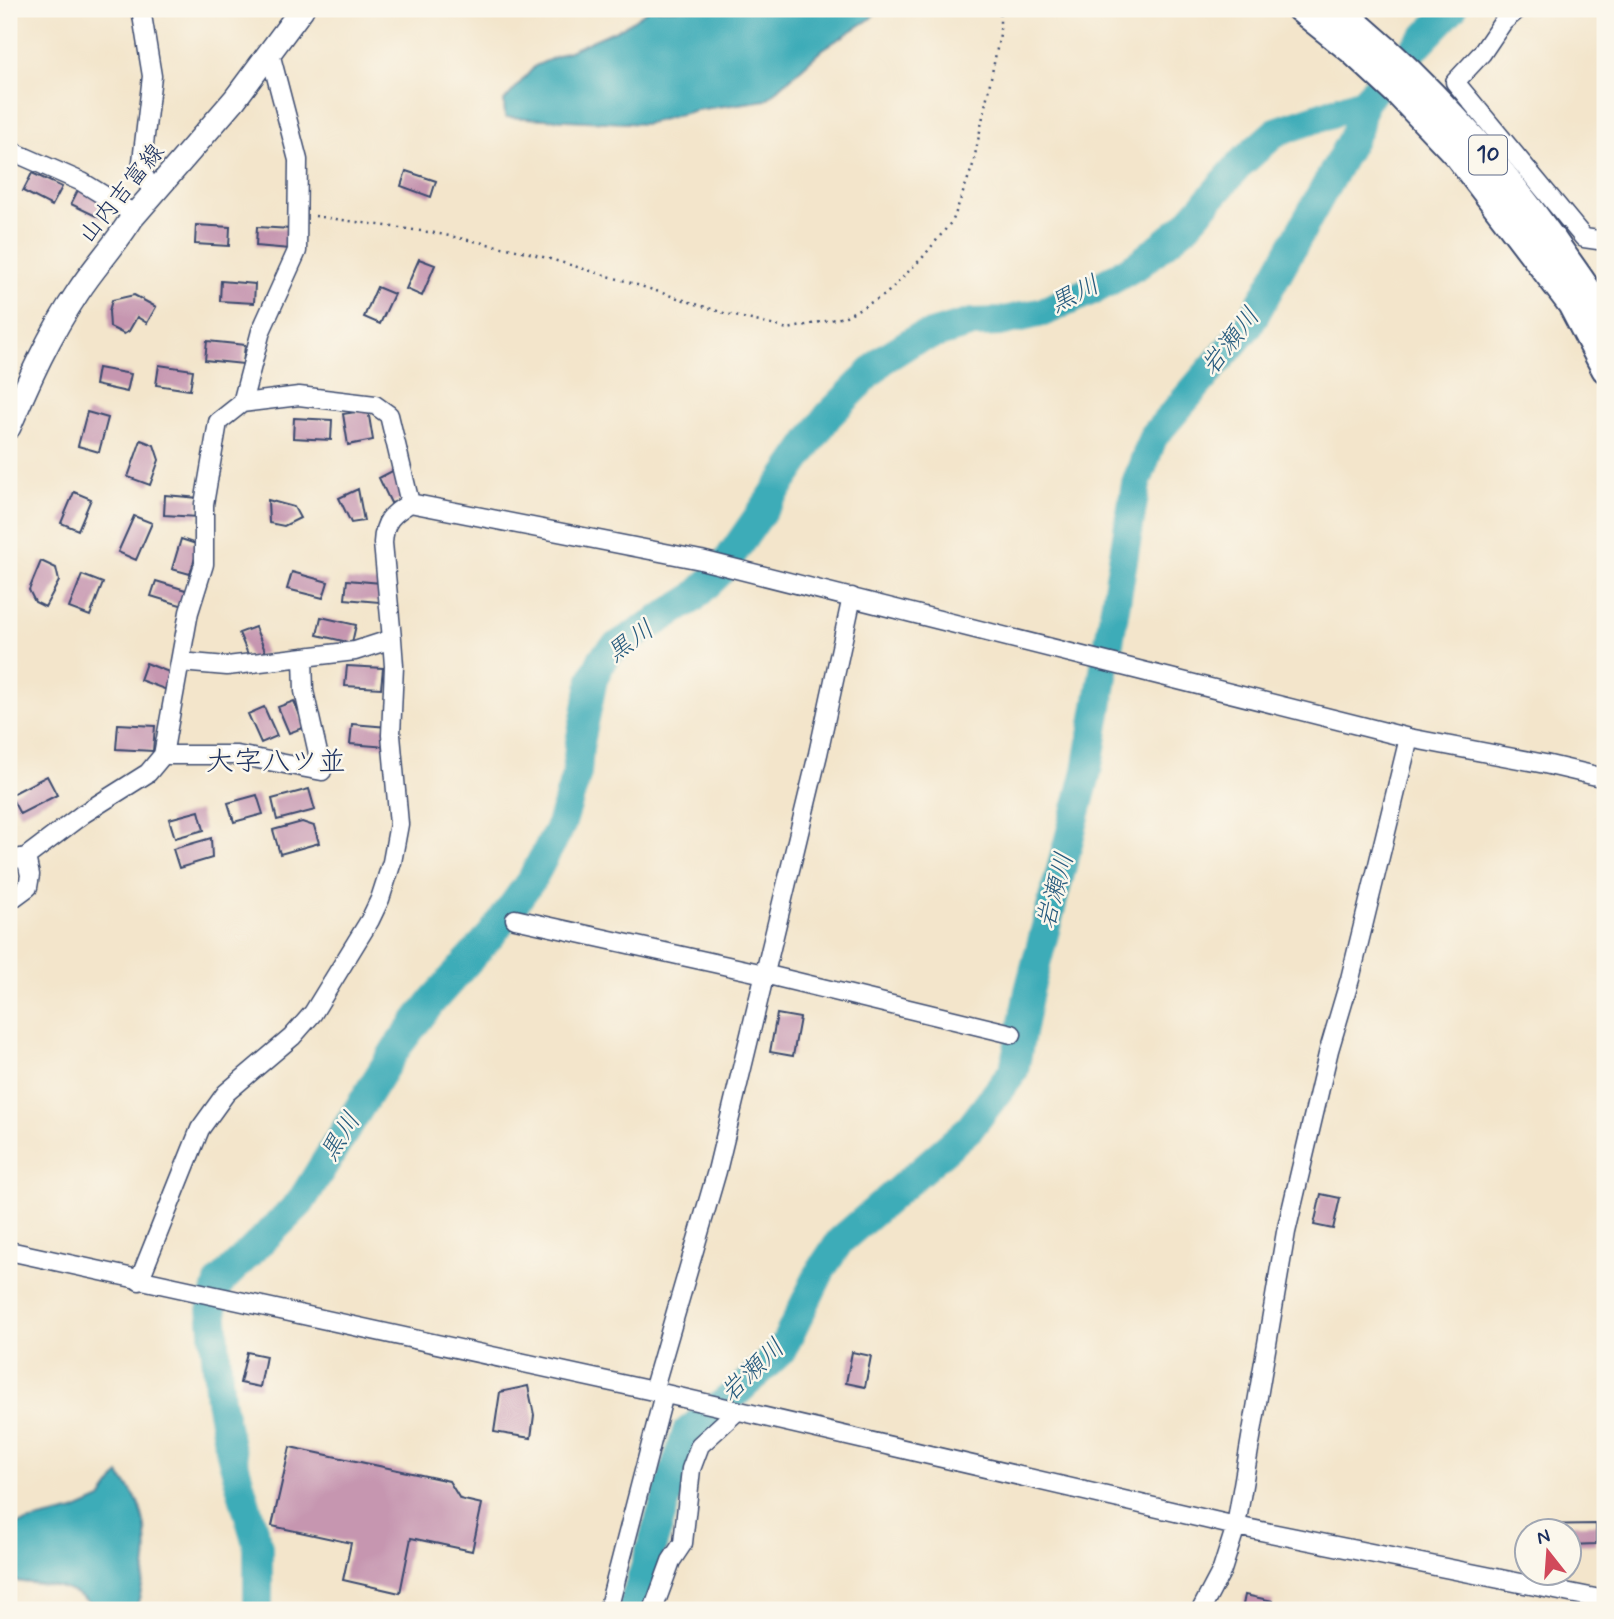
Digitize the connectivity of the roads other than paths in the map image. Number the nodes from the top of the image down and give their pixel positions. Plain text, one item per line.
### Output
1 (141, 9) edge
2 (302, 9) edge
3 (1300, 9) edge
4 (1338, 9) edge
5 (1518, 9) edge
6 (1357, 40) junction
7 (270, 53) junction
8 (9, 150) edge
9 (153, 193) junction
10 (134, 215) junction
11 (1605, 241) edge
12 (1582, 300) junction
13 (1605, 321) edge
14 (1605, 369) edge
15 (242, 403) junction
16 (9, 427) edge
17 (410, 503) junction
18 (852, 597) junction
19 (392, 639) junction
20 (303, 657) junction
21 (180, 662) junction
22 (1409, 738) junction
23 (163, 755) junction
24 (1605, 778) edge
25 (17, 859) edge
26 (9, 901) edge
27 (515, 919) dead end
28 (764, 974) junction
29 (1012, 1034) dead end
30 (9, 1251) edge
31 (139, 1281) junction
32 (658, 1393) junction
33 (729, 1410) junction
34 (1236, 1526) junction
35 (1605, 1601) edge
36 (608, 1610) edge
37 (653, 1610) edge
38 (1200, 1610) edge

1 - 9 street
2 - 7 main road, 山内吉富線
3 - 6 highway, 10
4 - 6 highway, 10
5 - 11 street
6 - 12 highway, 10
7 - 9 main road, 山内吉富線
7 - 15 street
8 - 10 street
9 - 10 main road, 山内吉富線
10 - 16 main road, 山内吉富線
12 - 13 highway, 10
12 - 14 highway, 10
15 - 17 street
15 - 21 street
17 - 18 street
17 - 19 street
18 - 22 street
18 - 28 street
19 - 20 street
19 - 31 street
20 - 21 street
20 - 23 street
21 - 23 street
22 - 24 street
22 - 34 street
23 - 25 street
25 - 26 street
27 - 28 street
28 - 29 street
28 - 32 street
30 - 31 street
31 - 32 street
32 - 33 street
32 - 36 street
33 - 34 street
33 - 37 street
34 - 35 street
34 - 38 street

